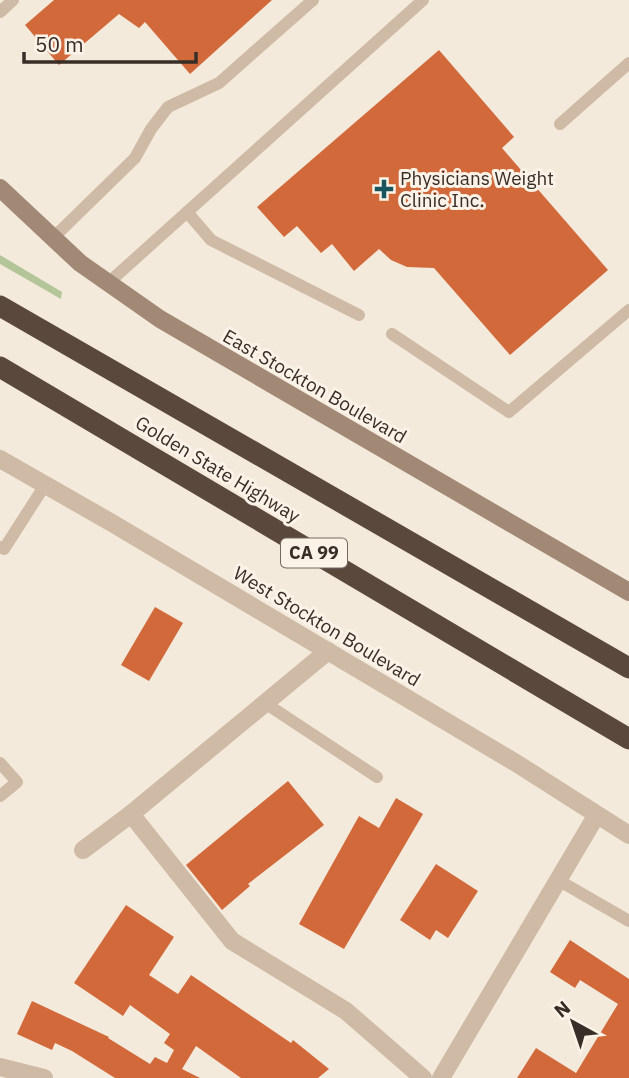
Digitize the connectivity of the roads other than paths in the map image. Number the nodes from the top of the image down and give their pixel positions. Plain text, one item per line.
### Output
1 (13, 0) edge
2 (313, 0) edge
3 (423, 0) edge
4 (0, 12) edge
5 (629, 63) edge
6 (560, 124) dead end
7 (0, 188) edge
8 (187, 212) junction
9 (51, 239) junction
10 (107, 284) junction
11 (0, 306) edge
12 (629, 310) edge
13 (359, 315) dead end
14 (392, 334) dead end
15 (0, 367) edge
16 (0, 459) edge
17 (45, 485) junction
18 (0, 547) edge
19 (629, 593) edge
20 (328, 652) junction
21 (629, 668) edge
22 (265, 703) junction
23 (629, 739) edge
24 (0, 763) edge
25 (377, 777) dead end
26 (0, 796) edge
27 (131, 814) junction
28 (596, 816) junction
29 (629, 835) edge
30 (83, 850) dead end
31 (558, 880) junction
32 (629, 921) edge
33 (0, 1067) edge
34 (44, 1078) edge
35 (423, 1078) edge
36 (441, 1078) edge

1 - 4 lane
2 - 9 lane
3 - 8 lane
5 - 6 lane
7 - 9 street, East Stockton Boulevard
8 - 10 lane
8 - 13 lane
9 - 10 street, East Stockton Boulevard
10 - 19 street, East Stockton Boulevard
11 - 21 highway, Golden State Highway / CA 99
12 - 14 lane
15 - 23 highway, Golden State Highway / CA 99
16 - 17 street, West Stockton Boulevard
17 - 18 lane
17 - 20 street, West Stockton Boulevard
20 - 22 street
20 - 28 street, West Stockton Boulevard
22 - 25 lane
22 - 27 street
24 - 26 lane
27 - 30 street
27 - 35 street
28 - 29 street, West Stockton Boulevard
28 - 31 street
31 - 32 lane
31 - 36 street
33 - 34 street

